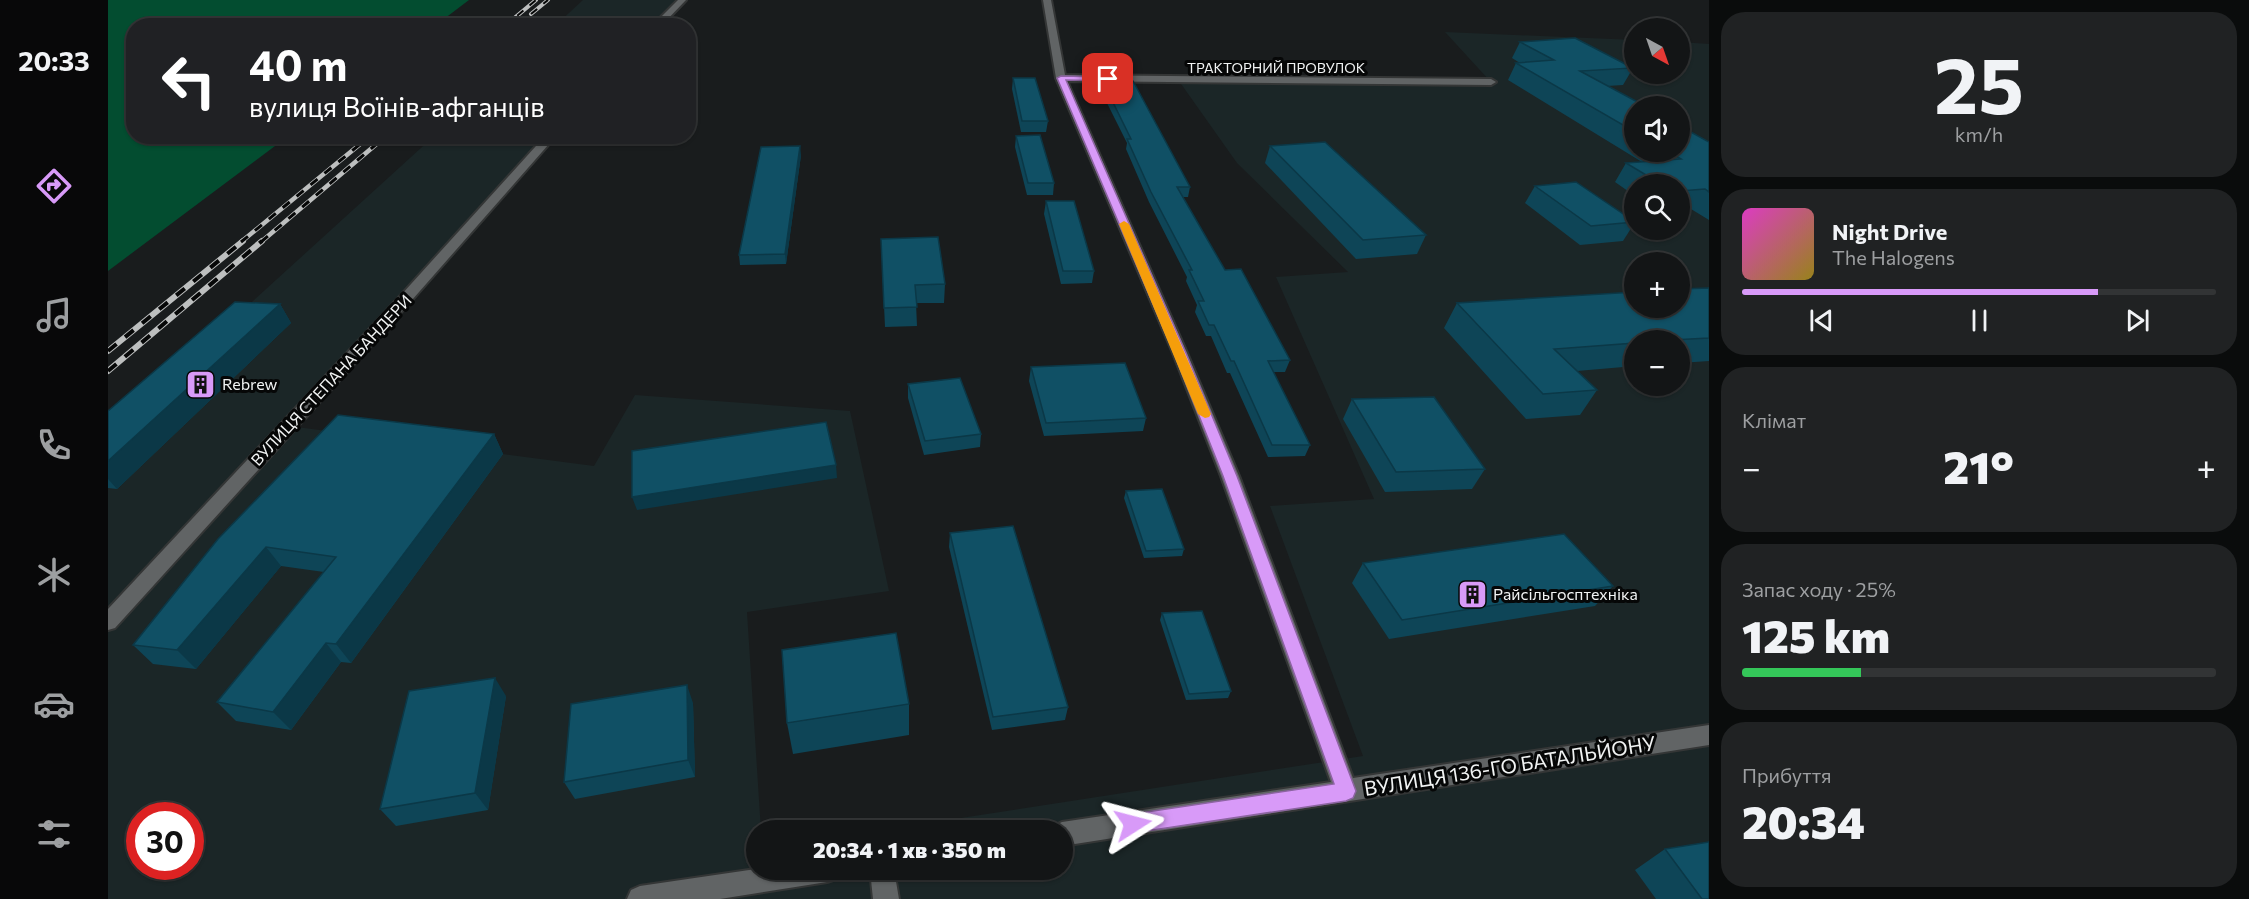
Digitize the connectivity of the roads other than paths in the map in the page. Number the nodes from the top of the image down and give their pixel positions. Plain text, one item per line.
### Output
1 (682, 0) edge
2 (1047, 0) edge
3 (664, 18) edge
4 (1061, 78) junction
5 (1491, 82) dead end
6 (544, 144) edge
7 (108, 622) edge
8 (1709, 735) edge
9 (1346, 791) junction
10 (1073, 832) edge
11 (763, 880) edge
12 (883, 880) edge
13 (640, 899) edge
14 (886, 899) edge

1 - 3 street
2 - 4 street
4 - 5 street, ТРАКТОРНИЙ ПРОВУЛОК
4 - 9 street
6 - 7 street, ВУЛИЦЯ СТЕПАНА БАНДЕРИ
8 - 9 street, ВУЛИЦЯ 136-ГО БАТАЛЬЙОНУ
9 - 10 street, ВУЛИЦЯ 136-ГО БАТАЛЬЙОНУ
11 - 13 street
12 - 14 street

